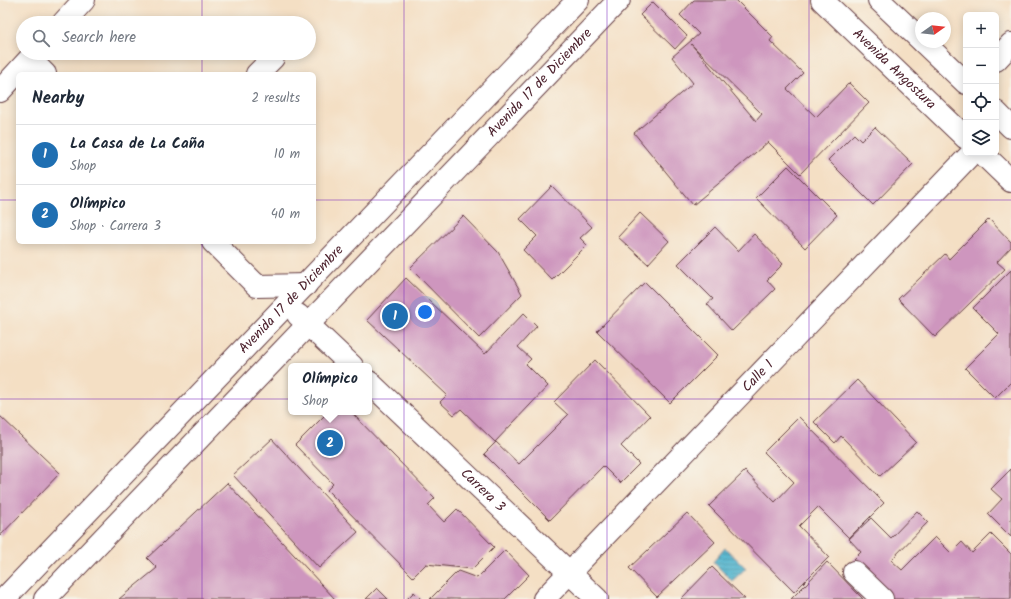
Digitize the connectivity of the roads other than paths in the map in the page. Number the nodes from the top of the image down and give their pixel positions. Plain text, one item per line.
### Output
1 (84, 0) edge
2 (578, 0) edge
3 (619, 0) edge
4 (822, 0) edge
5 (878, 0) edge
6 (69, 16) edge
7 (915, 34) edge
8 (1011, 44) edge
9 (929, 48) edge
10 (999, 57) edge
11 (271, 60) edge
12 (36, 62) edge
13 (24, 72) edge
14 (260, 72) edge
15 (16, 78) edge
16 (963, 80) edge
17 (0, 91) edge
18 (963, 135) edge
19 (969, 156) edge
20 (985, 156) edge
21 (1011, 181) edge
22 (215, 244) edge
23 (306, 285) junction
24 (287, 304) junction
25 (308, 325) junction
26 (349, 363) edge
27 (372, 385) edge
28 (569, 572) junction
29 (854, 572) dead end
30 (4, 599) edge
31 (45, 599) edge
32 (544, 599) edge
33 (597, 599) edge
34 (882, 599) edge

1 - 6 street
2 - 23 street, Avenida 17 de Diciembre
3 - 25 street, Avenida 17 de Diciembre
4 - 18 street, Avenida Angostura
5 - 7 street
8 - 10 street
9 - 16 street
11 - 14 street
12 - 13 street
15 - 17 street
19 - 28 street, Calle 1
20 - 21 street
22 - 23 street
23 - 24 street, Avenida 17 de Diciembre
24 - 25 street
24 - 30 street, Avenida 17 de Diciembre
25 - 26 street
25 - 31 street, Avenida 17 de Diciembre
27 - 28 street, Carrera 3
28 - 32 street, Calle 1
28 - 33 street, Carrera 3
29 - 34 street

